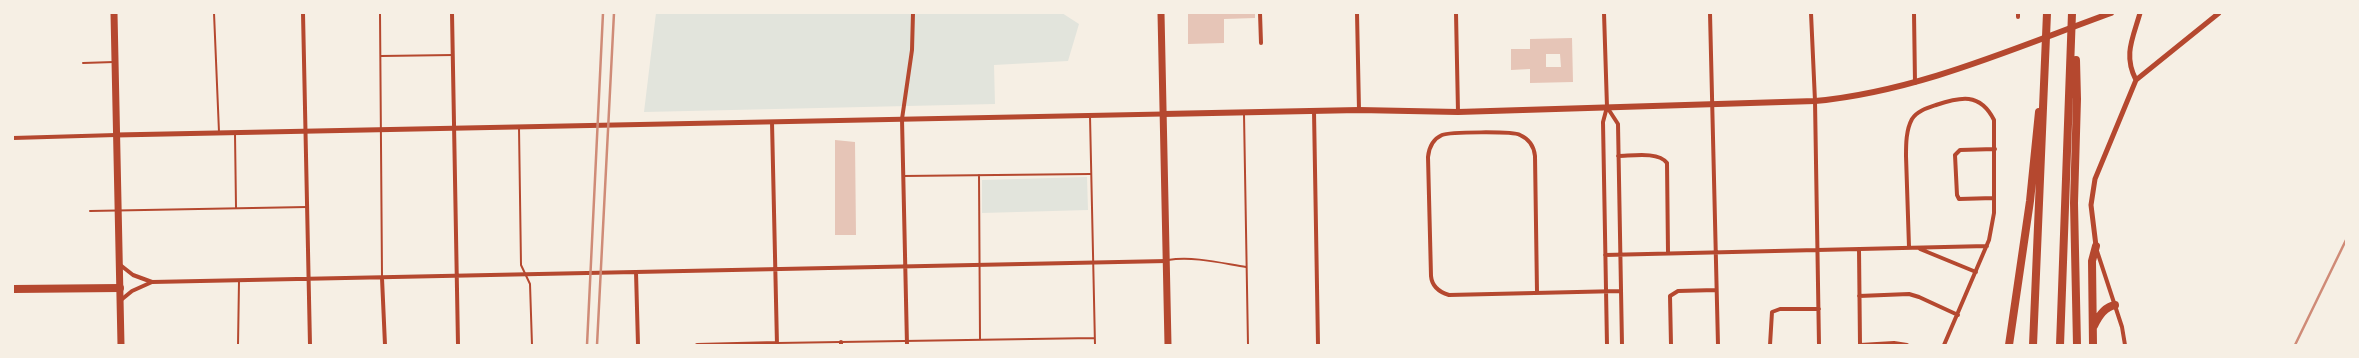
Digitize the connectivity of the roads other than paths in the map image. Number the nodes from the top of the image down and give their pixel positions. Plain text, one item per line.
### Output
1 (114, 13) edge
2 (214, 13) edge
3 (304, 13) edge
4 (380, 13) edge
5 (452, 13) edge
6 (913, 13) edge
7 (1161, 13) edge
8 (1260, 13) edge
9 (1357, 13) edge
10 (1456, 13) edge
11 (1604, 13) edge
12 (1710, 13) edge
13 (1811, 13) edge
14 (1914, 13) edge
15 (2047, 13) edge
16 (2073, 13) edge
17 (2111, 13) edge
18 (2140, 13) edge
19 (2218, 13) edge
20 (1261, 43) dead end
21 (453, 55) junction
22 (381, 56) junction
23 (115, 62) junction
24 (83, 63) dead end
25 (2045, 70) junction
26 (2136, 80) junction
27 (1915, 83) junction
28 (1815, 101) junction
29 (1712, 103) junction
30 (1607, 107) junction
31 (1359, 110) junction
32 (1314, 111) junction
33 (1244, 112) junction
34 (1458, 112) junction
35 (1163, 114) junction
36 (1090, 116) junction
37 (902, 119) junction
38 (772, 122) junction
39 (519, 127) junction
40 (454, 128) junction
41 (381, 130) junction
42 (306, 132) junction
43 (219, 133) junction
44 (235, 133) junction
45 (116, 135) junction
46 (13, 138) edge
47 (1995, 148) junction
48 (1618, 156) junction
49 (1090, 174) junction
50 (979, 175) junction
51 (903, 176) junction
52 (1994, 198) junction
53 (236, 207) junction
54 (307, 207) junction
55 (90, 211) dead end
56 (118, 211) junction
57 (1986, 246) junction
58 (2096, 246) junction
59 (1909, 248) junction
60 (1918, 248) junction
61 (1859, 249) junction
62 (1817, 250) junction
63 (1716, 252) junction
64 (1668, 253) junction
65 (1605, 255) junction
66 (1621, 255) junction
67 (1167, 261) junction
68 (1093, 262) junction
69 (119, 264) junction
70 (979, 265) junction
71 (905, 266) junction
72 (1246, 267) junction
73 (775, 269) junction
74 (636, 272) junction
75 (1976, 272) junction
76 (526, 274) junction
77 (457, 276) junction
78 (382, 278) junction
79 (308, 279) junction
80 (239, 281) junction
81 (152, 282) junction
82 (120, 288) junction
83 (13, 289) edge
84 (1716, 290) junction
85 (1620, 291) junction
86 (1537, 292) junction
87 (1605, 292) junction
88 (1859, 296) junction
89 (120, 301) junction
90 (2115, 305) junction
91 (1819, 309) junction
92 (1958, 315) junction
93 (2093, 329) junction
94 (1094, 338) junction
95 (980, 340) junction
96 (841, 343) edge
97 (907, 343) edge
98 (777, 344) edge
99 (121, 345) edge
100 (238, 345) edge
101 (310, 345) edge
102 (385, 345) edge
103 (458, 345) edge
104 (532, 345) edge
105 (638, 345) edge
106 (697, 345) edge
107 (1095, 345) edge
108 (1168, 345) edge
109 (1248, 345) edge
110 (1318, 345) edge
111 (1606, 345) edge
112 (1622, 345) edge
113 (1671, 345) edge
114 (1718, 345) edge
115 (1770, 345) edge
116 (1820, 345) edge
117 (1860, 345) edge
118 (1906, 345) edge
119 (1944, 345) edge
120 (2009, 345) edge
121 (2033, 345) edge
122 (2060, 345) edge
123 (2077, 345) edge
124 (2093, 345) edge
125 (2125, 345) edge

1 - 23 main road
2 - 43 lane
3 - 42 street
4 - 22 lane
5 - 21 street
6 - 37 street
7 - 35 main road
8 - 20 street
9 - 31 street
10 - 34 street
11 - 30 street
12 - 29 street
13 - 28 street
14 - 27 street
15 - 25 highway
16 - 122 highway
16 - 123 highway
17 - 27 main road
18 - 26 street
19 - 26 street
21 - 22 lane
21 - 40 street
22 - 41 lane
23 - 24 lane
23 - 45 main road
25 - 120 highway
25 - 121 highway
26 - 58 street
27 - 28 main road
28 - 29 main road
28 - 62 street
29 - 30 main road
29 - 63 street
30 - 34 main road
30 - 48 street
30 - 65 street
31 - 32 main road
31 - 34 main road
32 - 33 main road
32 - 110 street
33 - 35 main road
33 - 72 lane
35 - 36 street
35 - 67 main road
36 - 37 street
36 - 49 lane
37 - 38 street
37 - 51 street
38 - 39 street
38 - 73 street
39 - 40 street
39 - 76 lane
40 - 41 street
40 - 77 street
41 - 42 street
41 - 78 lane
42 - 44 street
42 - 54 street
43 - 44 street
43 - 45 street
44 - 53 lane
45 - 46 street
45 - 56 main road
47 - 52 street
47 - 52 street
47 - 59 street
48 - 64 street
48 - 66 street
49 - 50 lane
49 - 68 lane
50 - 51 lane
50 - 70 lane
51 - 71 street
52 - 57 street
53 - 54 lane
53 - 56 lane
54 - 79 street
55 - 56 lane
56 - 69 main road
57 - 60 street
57 - 75 street
58 - 90 street
58 - 93 highway
59 - 60 street
59 - 61 street
60 - 75 street
61 - 62 street
61 - 88 street
62 - 63 street
62 - 91 street
63 - 64 street
63 - 84 street
64 - 66 street
65 - 66 street
65 - 87 street
66 - 85 street
67 - 68 street
67 - 72 lane
67 - 108 main road
68 - 70 street
68 - 94 lane
69 - 81 street
69 - 82 main road
70 - 71 street
70 - 95 lane
71 - 73 street
71 - 97 street
72 - 109 lane
73 - 74 street
73 - 98 street
74 - 76 street
74 - 105 street
75 - 92 street
76 - 77 street
76 - 104 lane
77 - 78 street
77 - 103 street
78 - 79 street
78 - 102 street
79 - 80 street
79 - 101 street
80 - 81 street
80 - 100 lane
81 - 89 street
82 - 83 highway
82 - 89 main road
84 - 113 street
84 - 114 street
85 - 87 street
85 - 112 street
86 - 86 street
86 - 87 street
87 - 111 street
88 - 92 street
88 - 117 street
89 - 99 main road
90 - 93 highway
90 - 125 street
91 - 115 street
91 - 116 street
92 - 119 street
93 - 124 highway
94 - 95 lane
94 - 107 lane
95 - 97 lane
96 - 97 lane
96 - 98 lane
98 - 106 street
117 - 118 street

